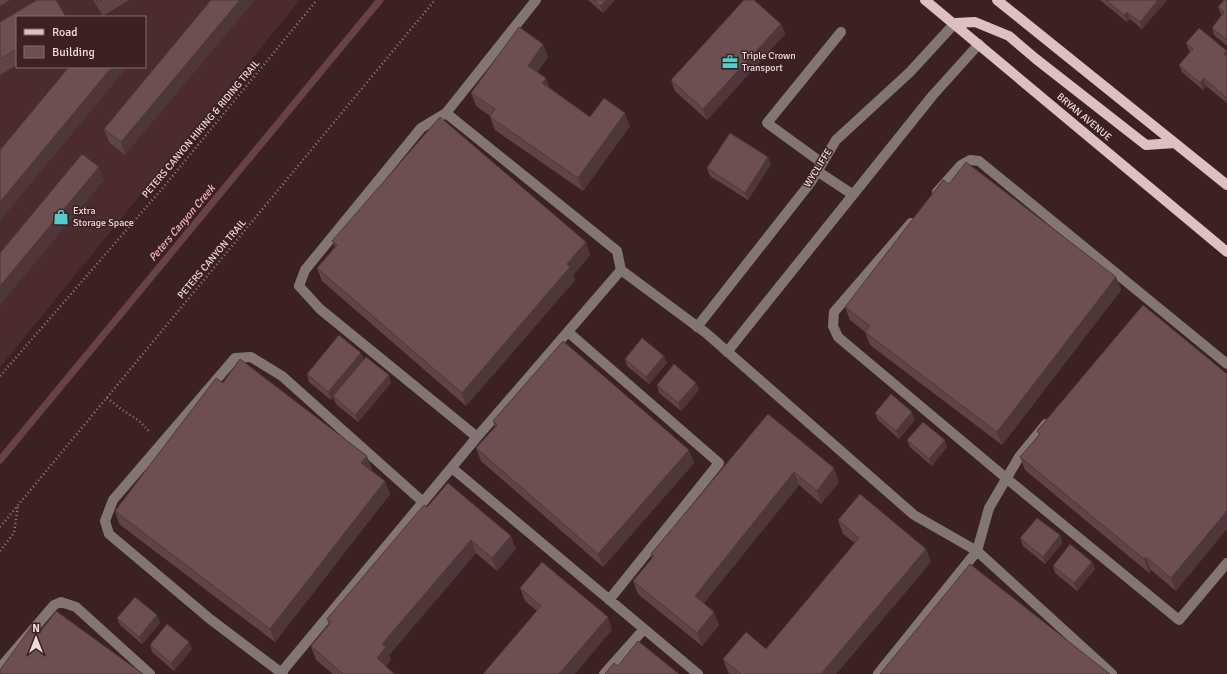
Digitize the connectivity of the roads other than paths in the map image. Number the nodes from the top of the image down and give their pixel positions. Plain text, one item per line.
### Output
1 (536, 0) edge
2 (926, 0) edge
3 (996, 0) edge
4 (955, 24) junction
5 (842, 32) dead end
6 (979, 44) junction
7 (446, 113) junction
8 (1175, 143) junction
9 (820, 167) junction
10 (1227, 185) edge
11 (852, 194) junction
12 (930, 200) edge
13 (915, 218) edge
14 (1227, 252) edge
15 (621, 270) junction
16 (697, 327) junction
17 (568, 332) junction
18 (727, 352) junction
19 (1227, 364) edge
20 (1054, 414) edge
21 (477, 437) junction
22 (452, 468) junction
23 (1006, 478) junction
24 (424, 502) junction
25 (977, 551) junction
26 (1227, 563) edge
27 (610, 600) junction
28 (644, 629) junction
29 (0, 668) edge
30 (150, 674) edge
31 (281, 674) edge
32 (604, 674) edge
33 (698, 674) edge
34 (878, 674) edge
35 (1112, 674) edge

1 - 7 lane
2 - 4 main road, BRYAN AVENUE
3 - 8 main road
4 - 6 main road, BRYAN AVENUE
4 - 8 main road
4 - 9 lane, WYCLIFFE
5 - 9 lane
6 - 11 lane
6 - 14 main road, BRYAN AVENUE
7 - 15 lane
7 - 21 lane
8 - 10 main road
9 - 11 lane
9 - 16 lane, WYCLIFFE
11 - 18 lane
12 - 19 lane
13 - 23 lane
15 - 16 lane
15 - 17 lane
16 - 18 lane
17 - 21 lane
17 - 27 lane
18 - 25 lane
20 - 23 lane
21 - 22 lane
22 - 24 lane
22 - 27 lane
23 - 25 lane
23 - 26 lane
24 - 31 lane
24 - 31 lane
25 - 34 lane
25 - 35 lane
27 - 28 lane
28 - 32 lane
28 - 33 lane
29 - 30 lane

